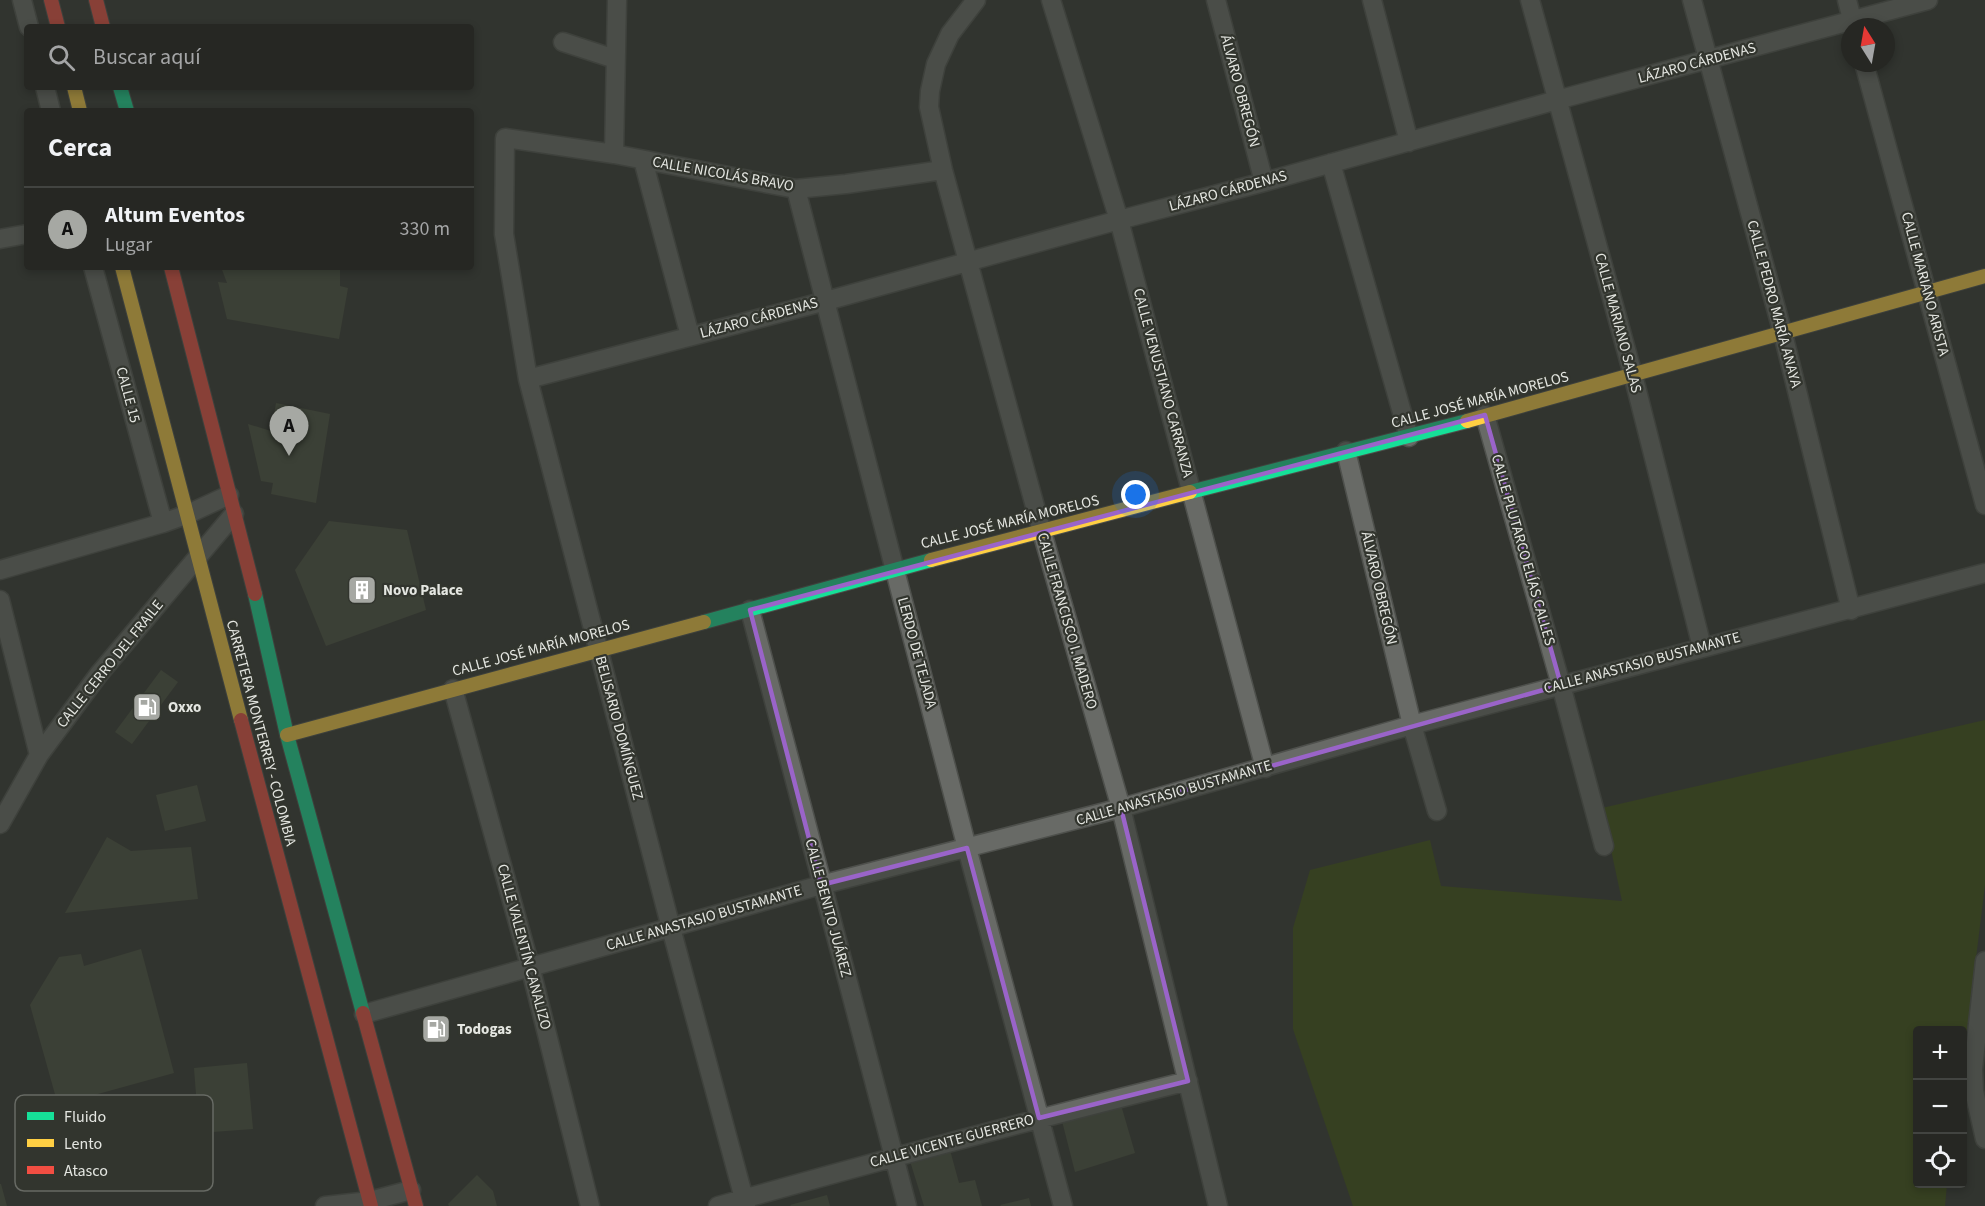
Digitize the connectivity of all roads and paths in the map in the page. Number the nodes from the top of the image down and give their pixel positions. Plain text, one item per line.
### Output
1 (22, 0) edge
2 (51, 0) edge
3 (96, 0) edge
4 (617, 0) edge
5 (976, 0) edge
6 (1051, 0) edge
7 (1216, 0) edge
8 (1372, 0) edge
9 (1530, 0) edge
10 (1692, 0) edge
11 (1847, 0) edge
12 (1928, 0) edge
13 (1852, 18) edge
14 (1869, 18) edge
15 (28, 24) edge
16 (57, 24) edge
17 (102, 24) edge
18 (1841, 26) edge
19 (564, 42) dead end
20 (615, 58) junction
21 (1708, 60) junction
22 (1866, 72) edge
23 (46, 90) edge
24 (75, 90) edge
25 (121, 90) edge
26 (1557, 100) junction
27 (50, 108) edge
28 (79, 108) edge
29 (126, 108) edge
30 (505, 138) joint
31 (1409, 142) junction
32 (614, 154) junction
33 (643, 160) junction
34 (1332, 163) junction
35 (943, 170) junction
36 (1264, 183) junction
37 (796, 189) junction
38 (1119, 220) junction
39 (24, 235) edge
40 (0, 240) edge
41 (968, 261) junction
42 (94, 270) edge
43 (123, 270) edge
44 (172, 270) edge
45 (1985, 276) edge
46 (1927, 293) junction
47 (826, 301) junction
48 (1783, 334) junction
49 (690, 336) junction
50 (1633, 375) junction
51 (528, 379) junction
52 (1485, 416) junction
53 (1409, 437) junction
54 (1346, 451) junction
55 (1192, 492) junction
56 (229, 495) junction
57 (1985, 505) edge
58 (188, 514) junction
59 (234, 514) junction
60 (163, 523) junction
61 (1042, 531) junction
62 (198, 556) junction
63 (895, 569) junction
64 (0, 570) edge
65 (1985, 573) edge
66 (0, 600) edge
67 (750, 610) junction
68 (1851, 610) junction
69 (1702, 647) junction
70 (598, 650) junction
71 (1561, 685) junction
72 (453, 689) junction
73 (1412, 725) junction
74 (287, 735) junction
75 (39, 755) junction
76 (1265, 768) junction
77 (1121, 808) junction
78 (1437, 811) dead end
79 (0, 824) edge
80 (1604, 846) dead end
81 (967, 848) junction
82 (821, 885) junction
83 (670, 928) junction
84 (1985, 961) edge
85 (530, 966) junction
86 (364, 1014) junction
87 (1188, 1081) junction
88 (1039, 1118) junction
89 (1985, 1140) edge
90 (893, 1156) junction
91 (413, 1198) edge
92 (745, 1202) edge
93 (371, 1204) edge
94 (325, 1206) edge
95 (590, 1206) edge
96 (717, 1206) edge
97 (907, 1206) edge
98 (1063, 1206) edge
99 (1218, 1206) edge

1 - 15 street
2 - 16 main road
3 - 17 main road
4 - 20 street
5 - 35 street, CALLE FRANCISCO I. MADERO
6 - 38 street, CALLE VENUSTIANO CARRANZA
7 - 36 street, ÁLVARO OBREGÓN
8 - 31 street
9 - 26 street, CALLE MARIANO SALAS
10 - 21 street, CALLE PEDRO MARÍA ANAYA
11 - 13 street
12 - 14 street, LÁZARO CÁRDENAS
18 - 21 street, LÁZARO CÁRDENAS
19 - 20 street
20 - 32 street
21 - 26 street, LÁZARO CÁRDENAS
21 - 48 street, CALLE PEDRO MARÍA ANAYA
22 - 46 street, CALLE MARIANO ARISTA
23 - 27 street
24 - 28 main road
25 - 29 main road
26 - 31 street, LÁZARO CÁRDENAS
26 - 50 street, CALLE MARIANO SALAS
30 - 32 street, CALLE NICOLÁS BRAVO
30 - 51 street, BELISARIO DOMÍNGUEZ
31 - 34 street, LÁZARO CÁRDENAS
32 - 33 street, CALLE NICOLÁS BRAVO
33 - 37 street, CALLE NICOLÁS BRAVO
33 - 49 street
34 - 36 street, LÁZARO CÁRDENAS
34 - 53 street
35 - 37 street, CALLE NICOLÁS BRAVO
35 - 41 street, CALLE FRANCISCO I. MADERO
36 - 38 street, LÁZARO CÁRDENAS
37 - 47 street, LERDO DE TEJADA
38 - 41 street, LÁZARO CÁRDENAS
38 - 55 street, CALLE VENUSTIANO CARRANZA
39 - 40 street
41 - 47 street, LÁZARO CÁRDENAS
41 - 61 street, CALLE FRANCISCO I. MADERO
42 - 60 street, CALLE 15
43 - 58 main road, CARRETERA MONTERREY - COLOMBIA
44 - 56 main road, CARRETERA MONTERREY - COLOMBIA
45 - 46 main road, CALLE JOSÉ MARÍA MORELOS
46 - 48 main road, CALLE JOSÉ MARÍA MORELOS
46 - 57 street, CALLE MARIANO ARISTA
47 - 49 street, LÁZARO CÁRDENAS
47 - 63 street, LERDO DE TEJADA
48 - 50 main road, CALLE JOSÉ MARÍA MORELOS
48 - 68 street, CALLE PEDRO MARÍA ANAYA
49 - 51 street, LÁZARO CÁRDENAS
50 - 52 main road, CALLE JOSÉ MARÍA MORELOS
50 - 69 street, CALLE MARIANO SALAS
51 - 70 street, BELISARIO DOMÍNGUEZ
52 - 53 main road, CALLE JOSÉ MARÍA MORELOS
52 - 71 street, CALLE PLUTARCO ELÍAS CALLES
53 - 54 main road, CALLE JOSÉ MARÍA MORELOS
54 - 55 main road, CALLE JOSÉ MARÍA MORELOS
54 - 73 street, ÁLVARO OBREGÓN
55 - 61 main road, CALLE JOSÉ MARÍA MORELOS
55 - 76 street, CALLE VENUSTIANO CARRANZA
56 - 58 street
56 - 59 main road, CARRETERA MONTERREY - COLOMBIA
58 - 60 street
58 - 62 main road, CARRETERA MONTERREY - COLOMBIA
59 - 62 street, CALLE CERRO DEL FRAILE
59 - 74 main road, CARRETERA MONTERREY - COLOMBIA
60 - 64 street
61 - 63 main road, CALLE JOSÉ MARÍA MORELOS
61 - 77 street, CALLE FRANCISCO I. MADERO
62 - 75 street, CALLE CERRO DEL FRAILE
62 - 93 main road, CARRETERA MONTERREY - COLOMBIA
63 - 67 main road, CALLE JOSÉ MARÍA MORELOS
63 - 81 street, LERDO DE TEJADA
65 - 68 street, CALLE ANASTASIO BUSTAMANTE
66 - 75 street
67 - 70 main road, CALLE JOSÉ MARÍA MORELOS
67 - 82 street, CALLE BENITO JUÁREZ
68 - 69 street, CALLE ANASTASIO BUSTAMANTE
69 - 71 street, CALLE ANASTASIO BUSTAMANTE
70 - 72 main road, CALLE JOSÉ MARÍA MORELOS
70 - 83 street, BELISARIO DOMÍNGUEZ
71 - 73 street, CALLE ANASTASIO BUSTAMANTE
71 - 80 street, CALLE PLUTARCO ELÍAS CALLES
72 - 74 main road, CALLE JOSÉ MARÍA MORELOS
72 - 85 street, CALLE VALENTÍN CANALIZO
73 - 76 street, CALLE ANASTASIO BUSTAMANTE
73 - 78 street, ÁLVARO OBREGÓN
74 - 86 main road, CARRETERA MONTERREY - COLOMBIA
75 - 79 street, CALLE CERRO DEL FRAILE
76 - 77 street, CALLE ANASTASIO BUSTAMANTE
77 - 81 street, CALLE ANASTASIO BUSTAMANTE
77 - 87 street, CALLE FRANCISCO I. MADERO
81 - 82 street, CALLE ANASTASIO BUSTAMANTE
81 - 88 street, LERDO DE TEJADA
82 - 83 street, CALLE ANASTASIO BUSTAMANTE
82 - 90 street, CALLE BENITO JUÁREZ
83 - 85 street, CALLE ANASTASIO BUSTAMANTE
83 - 92 street, BELISARIO DOMÍNGUEZ
84 - 89 street
85 - 86 street, CALLE ANASTASIO BUSTAMANTE
85 - 95 street, CALLE VALENTÍN CANALIZO
86 - 91 main road, CARRETERA MONTERREY - COLOMBIA
87 - 88 street, CALLE VICENTE GUERRERO
87 - 99 street, CALLE FRANCISCO I. MADERO
88 - 90 street, CALLE VICENTE GUERRERO
88 - 98 street, LERDO DE TEJADA
90 - 92 street, CALLE VICENTE GUERRERO
90 - 97 street, CALLE BENITO JUÁREZ
91 - 93 street
92 - 96 street, CALLE VICENTE GUERRERO
93 - 94 street

